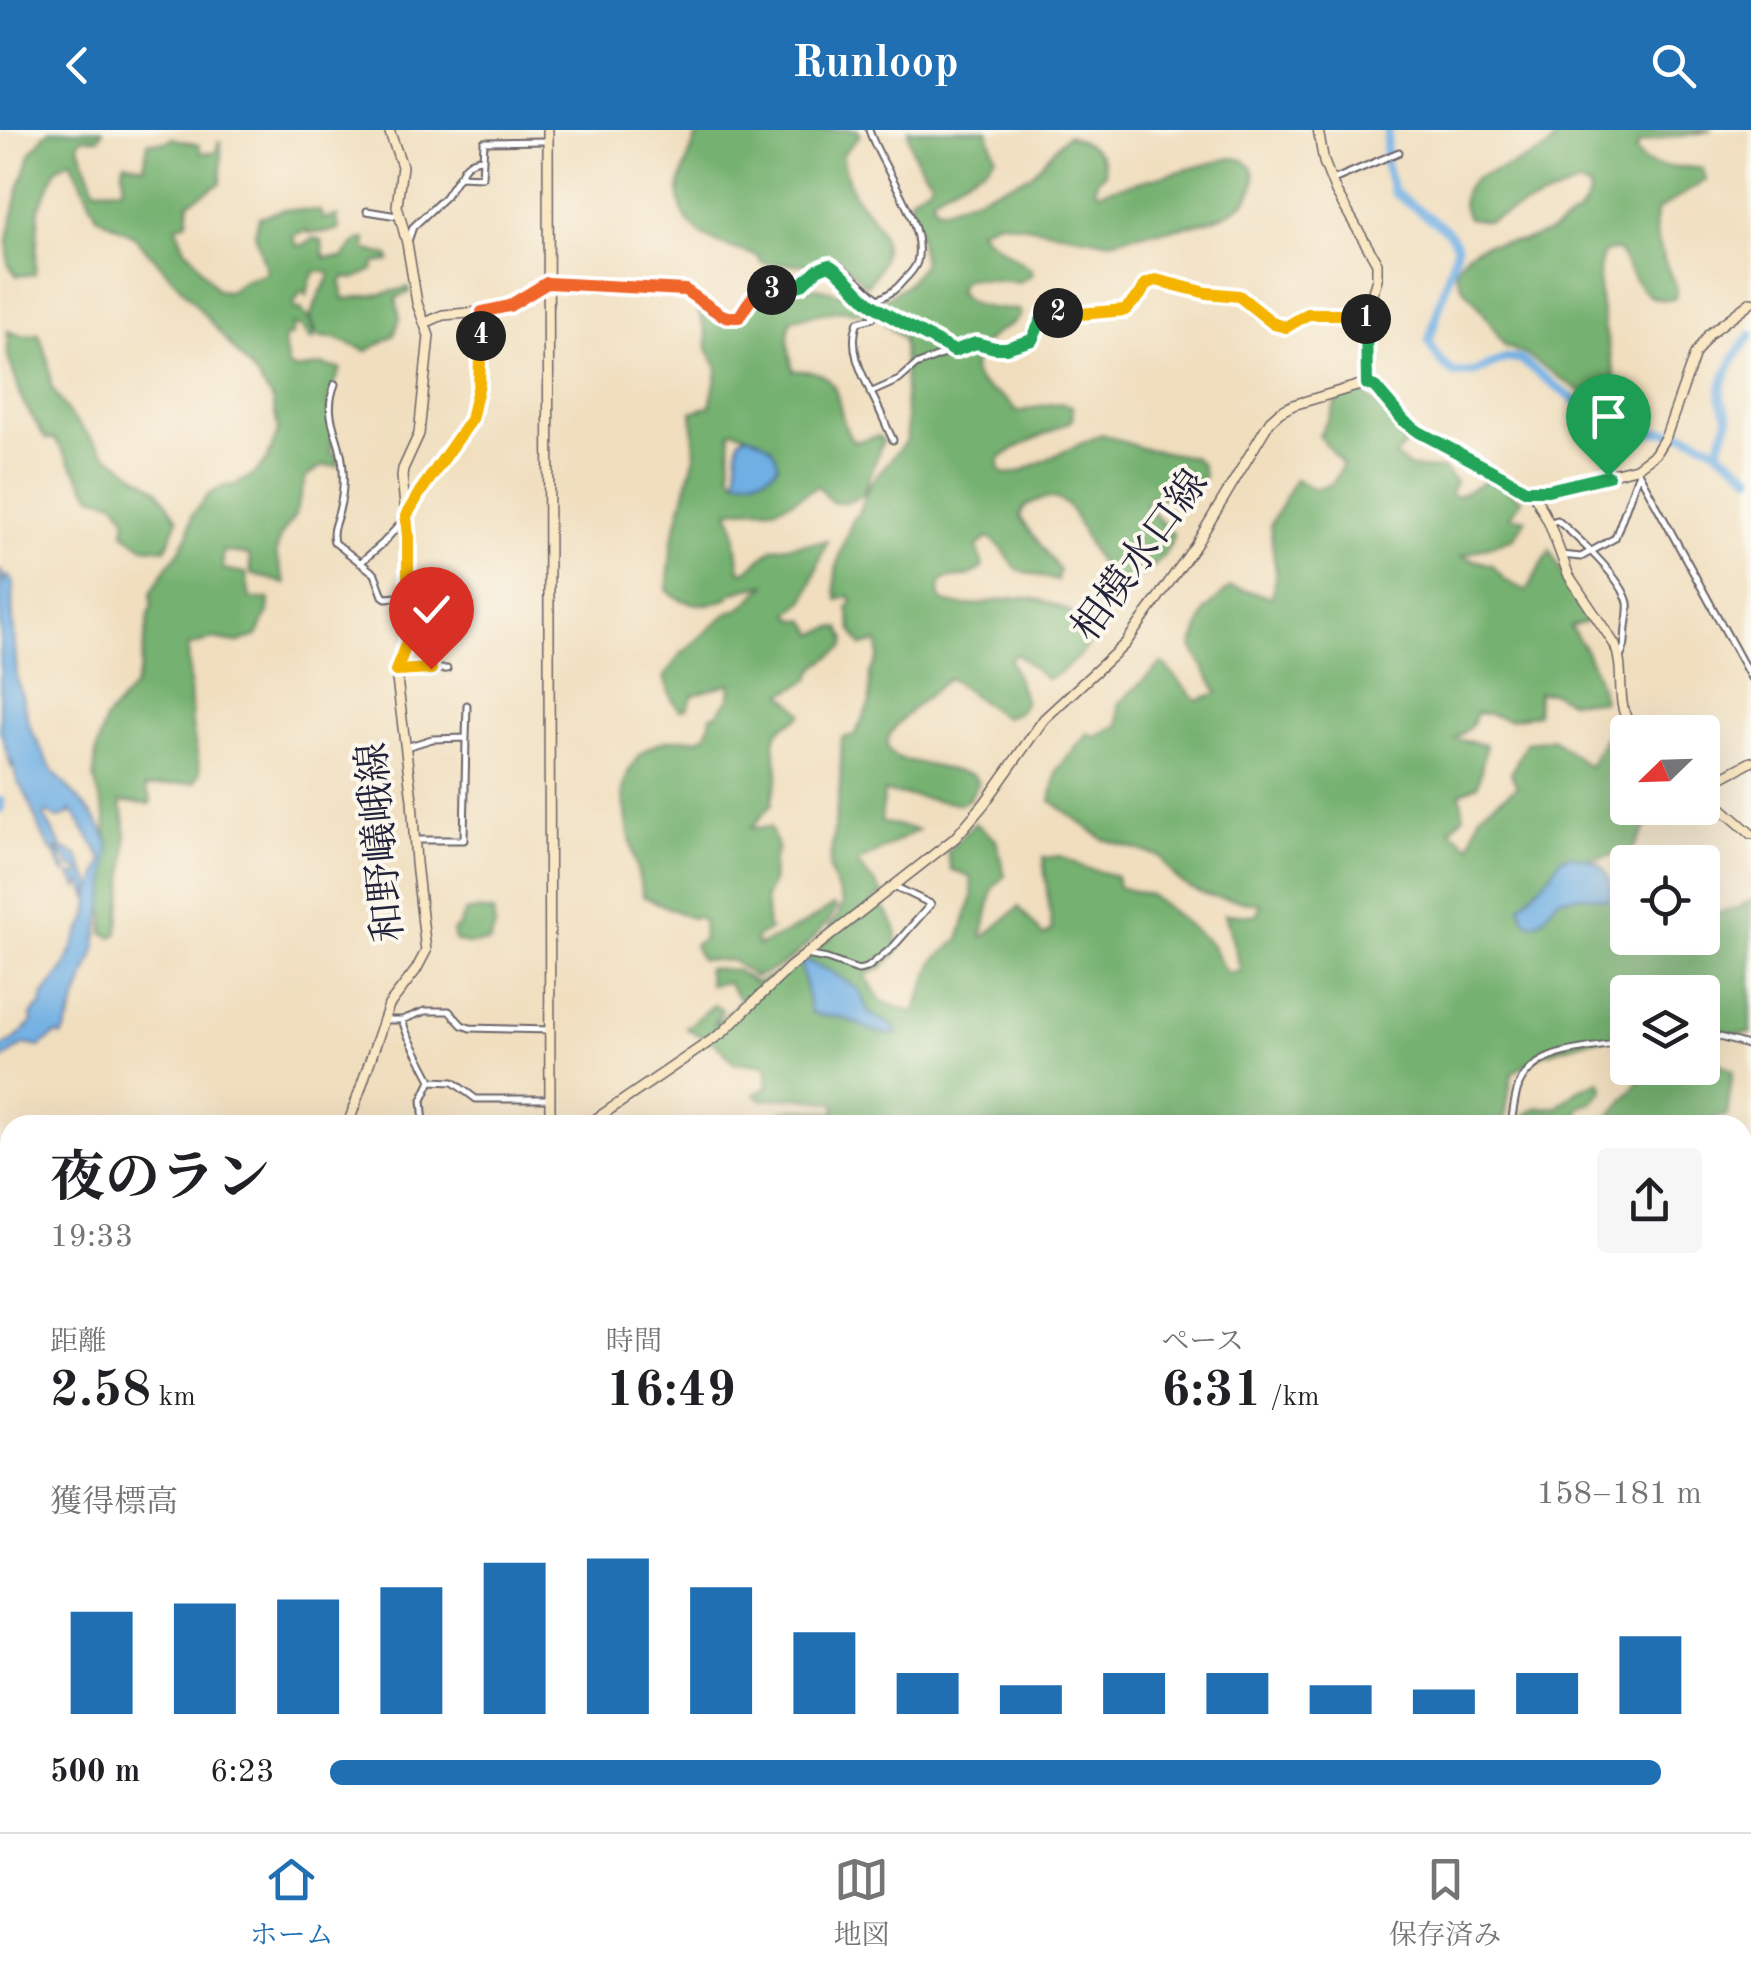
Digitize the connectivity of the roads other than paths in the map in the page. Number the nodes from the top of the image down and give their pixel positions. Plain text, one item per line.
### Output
1 (389, 130) edge
2 (869, 130) edge
3 (1318, 130) edge
4 (548, 136) edge
5 (1399, 152) dead end
6 (483, 159) junction
7 (460, 176) junction
8 (1332, 180) junction
9 (366, 211) dead end
10 (400, 217) junction
11 (407, 243) junction
12 (829, 265) junction
13 (547, 283) junction
14 (650, 288) joint
15 (869, 302) junction
16 (1751, 302) edge
17 (482, 312) junction
18 (1366, 314) junction
19 (425, 323) junction
20 (954, 351) junction
21 (335, 384) dead end
22 (1367, 384) junction
23 (870, 393) junction
24 (893, 440) dead end
25 (1637, 472) junction
26 (1533, 492) junction
27 (406, 516) junction
28 (1549, 523) junction
29 (1593, 551) junction
30 (1560, 556) junction
31 (360, 563) junction
32 (408, 596) junction
33 (1620, 657) junction
34 (447, 668) dead end
35 (396, 671) junction
36 (1751, 678) edge
37 (467, 705) dead end
38 (1624, 715) edge
39 (466, 738) junction
40 (406, 746) junction
41 (1751, 762) edge
42 (1720, 780) edge
43 (1720, 806) edge
44 (1751, 834) edge
45 (414, 840) junction
46 (894, 886) junction
47 (805, 955) junction
48 (402, 1020) junction
49 (383, 1021) junction
50 (550, 1030) junction
51 (1720, 1037) edge
52 (1610, 1044) edge
53 (1751, 1046) edge
54 (431, 1080) junction
55 (550, 1098) junction
56 (351, 1115) edge
57 (423, 1115) edge
58 (550, 1115) edge
59 (602, 1115) edge
60 (1513, 1115) edge

1 - 10 main road, 和野嶬峨線
2 - 12 street
3 - 8 main road
4 - 6 street
4 - 13 main road
5 - 8 street
6 - 7 street
6 - 7 street
7 - 11 street
8 - 18 main road
9 - 10 street
10 - 11 main road, 和野嶬峨線
11 - 19 main road, 和野嶬峨線
12 - 14 street
12 - 15 street
13 - 14 main road
13 - 17 main road
13 - 50 main road
15 - 20 street
15 - 23 street
16 - 25 main road
17 - 19 main road
17 - 27 street
18 - 20 street
18 - 22 main road
19 - 27 main road, 和野嶬峨線
20 - 23 street
21 - 31 street
22 - 26 main road
22 - 46 main road, 相模水口線
23 - 24 street
25 - 26 main road
25 - 29 street
25 - 36 street
26 - 28 main road
27 - 31 street
27 - 32 main road, 和野嶬峨線
28 - 29 street
28 - 30 main road
29 - 30 street
29 - 33 street
30 - 33 main road
31 - 32 street
32 - 35 main road, 和野嶬峨線
33 - 38 main road
34 - 35 street
35 - 40 main road, 和野嶬峨線
37 - 39 street
39 - 40 street
39 - 45 street
40 - 45 main road, 和野嶬峨線
41 - 42 main road
43 - 44 main road
45 - 49 main road, 和野嶬峨線
46 - 47 main road, 相模水口線
46 - 47 street
47 - 59 main road, 相模水口線
48 - 49 street
48 - 50 street
48 - 54 street
49 - 56 main road, 和野嶬峨線
50 - 55 main road
51 - 53 street
52 - 60 street
54 - 55 street
54 - 57 street
55 - 58 main road

